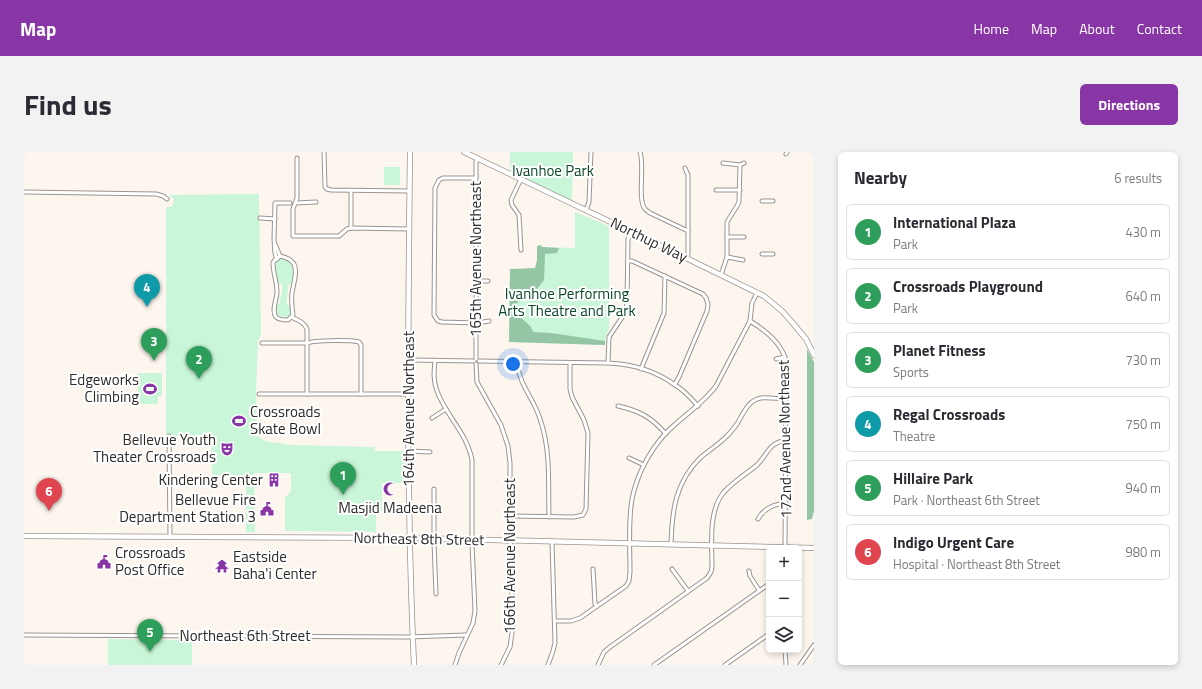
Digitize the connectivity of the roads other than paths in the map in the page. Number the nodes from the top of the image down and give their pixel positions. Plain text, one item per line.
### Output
1 (324, 152) edge
2 (410, 152) edge
3 (464, 152) edge
4 (591, 152) edge
5 (640, 152) edge
6 (297, 158) dead end
7 (478, 159) junction
8 (744, 162) dead end
9 (723, 163) dead end
10 (740, 165) junction
11 (685, 168) dead end
12 (476, 178) junction
13 (521, 180) junction
14 (716, 190) dead end
15 (740, 190) junction
16 (350, 191) junction
17 (409, 191) junction
18 (24, 192) edge
19 (167, 199) dead end
20 (316, 202) dead end
21 (762, 202) dead end
22 (773, 202) dead end
23 (290, 203) dead end
24 (296, 203) junction
25 (586, 210) junction
26 (260, 218) dead end
27 (274, 219) junction
28 (351, 228) junction
29 (409, 229) junction
30 (688, 231) junction
31 (632, 232) junction
32 (727, 237) junction
33 (744, 237) dead end
34 (275, 244) junction
35 (521, 250) dead end
36 (762, 254) dead end
37 (773, 254) dead end
38 (280, 256) junction
39 (727, 257) junction
40 (686, 258) junction
41 (277, 259) junction
42 (743, 260) dead end
43 (628, 261) junction
44 (721, 275) junction
45 (665, 276) junction
46 (476, 281) junction
47 (488, 281) dead end
48 (757, 293) junction
49 (292, 317) junction
50 (488, 321) dead end
51 (750, 321) junction
52 (477, 323) junction
53 (262, 343) dead end
54 (308, 343) junction
55 (814, 354) edge
56 (785, 356) junction
57 (776, 359) dead end
58 (409, 360) junction
59 (434, 360) junction
60 (476, 361) junction
61 (517, 362) junction
62 (570, 362) junction
63 (608, 363) junction
64 (641, 369) junction
65 (675, 384) junction
66 (259, 394) dead end
67 (307, 394) junction
68 (361, 394) junction
69 (408, 394) junction
70 (786, 399) junction
71 (618, 406) dead end
72 (698, 406) junction
73 (446, 409) junction
74 (432, 418) dead end
75 (666, 434) junction
76 (169, 436) dead end
77 (786, 440) junction
78 (508, 446) joint
79 (408, 451) junction
80 (430, 452) dead end
81 (628, 458) dead end
82 (644, 465) junction
83 (434, 489) dead end
84 (786, 503) junction
85 (510, 516) junction
86 (549, 518) junction
87 (758, 519) dead end
88 (24, 536) edge
89 (170, 536) junction
90 (409, 538) junction
91 (434, 539) junction
92 (472, 540) junction
93 (510, 541) junction
94 (552, 542) junction
95 (630, 543) junction
96 (672, 544) junction
97 (786, 545) edge
98 (712, 546) junction
99 (766, 547) edge
100 (802, 548) edge
101 (814, 548) edge
102 (593, 569) dead end
103 (672, 569) dead end
104 (749, 571) dead end
105 (766, 586) edge
106 (759, 590) junction
107 (688, 591) junction
108 (436, 594) dead end
109 (597, 606) junction
110 (555, 621) junction
111 (24, 635) edge
112 (466, 635) junction
113 (766, 636) edge
114 (413, 637) junction
115 (814, 645) edge
116 (785, 653) edge
117 (414, 665) edge
118 (455, 665) edge
119 (501, 665) edge
120 (549, 665) edge
121 (598, 665) edge
122 (654, 665) edge
123 (725, 665) edge
124 (786, 665) edge
125 (800, 665) edge

1 - 16 street
2 - 17 street, 164th Avenue Northeast
3 - 7 street, Northup Way
4 - 25 street
5 - 30 street
6 - 24 street
7 - 12 street, 165th Avenue Northeast
7 - 13 street, Northup Way
8 - 10 street
9 - 10 street
10 - 15 street
11 - 30 street
12 - 46 street, 165th Avenue Northeast
12 - 52 street
13 - 25 street, Northup Way
13 - 35 street
14 - 15 street
15 - 32 street
16 - 17 street
16 - 28 street
17 - 29 street, 164th Avenue Northeast
18 - 19 street
20 - 24 street
21 - 22 street
23 - 27 street
24 - 28 street
25 - 31 street, Northup Way
26 - 27 street
27 - 34 street
28 - 29 street
29 - 58 street, 164th Avenue Northeast
30 - 40 street
31 - 40 street, Northup Way
31 - 43 street
32 - 33 street
32 - 39 street
34 - 38 street
34 - 41 street
36 - 37 street
38 - 41 street
38 - 49 street
39 - 42 street
39 - 44 street
40 - 44 street, Northup Way
41 - 49 street
43 - 45 street
43 - 63 street
44 - 48 street, Northup Way
45 - 64 street
45 - 65 street
46 - 47 street
46 - 52 street, 165th Avenue Northeast
48 - 51 street
48 - 55 street, Northup Way
49 - 54 street
50 - 52 street
51 - 56 street, 172nd Avenue Northeast
51 - 72 street
52 - 60 street, 165th Avenue Northeast
53 - 54 street
54 - 67 street
54 - 68 street
56 - 57 street
56 - 70 street, 172nd Avenue Northeast
58 - 59 street
58 - 69 street, 164th Avenue Northeast
59 - 60 street
59 - 73 street
60 - 61 street
60 - 78 street, 165th Avenue Northeast
61 - 62 street
61 - 86 street
62 - 63 street
62 - 86 street
63 - 64 street
64 - 65 street
65 - 72 street
66 - 67 street
67 - 68 street
68 - 69 street
69 - 79 street, 164th Avenue Northeast
70 - 77 street, 172nd Avenue Northeast
70 - 96 street
71 - 75 street
72 - 75 street
73 - 74 street
73 - 92 street
75 - 82 street
76 - 89 street
77 - 84 street, 172nd Avenue Northeast
77 - 98 street
78 - 85 street, 166th Avenue Northeast
79 - 80 street
79 - 90 street, 164th Avenue Northeast
81 - 82 street
82 - 95 street
83 - 91 street
84 - 87 street
84 - 97 street, 172nd Avenue Northeast
85 - 86 street
85 - 93 street, 166th Avenue Northeast
88 - 89 street, Northeast 8th Street
89 - 90 street, Northeast 8th Street
90 - 91 street, Northeast 8th Street
90 - 114 street, 164th Avenue Northeast
91 - 92 street, Northeast 8th Street
91 - 108 street
92 - 93 street, Northeast 8th Street
92 - 112 street
93 - 94 street, Northeast 8th Street
93 - 119 street, 166th Avenue Northeast
94 - 95 street, Northeast 8th Street
94 - 110 street
95 - 96 street, Northeast 8th Street
95 - 109 street
96 - 98 street, Northeast 8th Street
98 - 99 street, Northeast 8th Street
98 - 107 street
100 - 101 street, Northeast 8th Street
102 - 109 street
103 - 107 street
104 - 106 street
105 - 106 street
106 - 122 street
107 - 121 street
109 - 110 street
110 - 120 street
111 - 114 street, Northeast 6th Street
112 - 114 street, Northeast 6th Street
112 - 118 street
113 - 123 street
114 - 117 street, 164th Avenue Northeast
115 - 125 street
116 - 124 street

